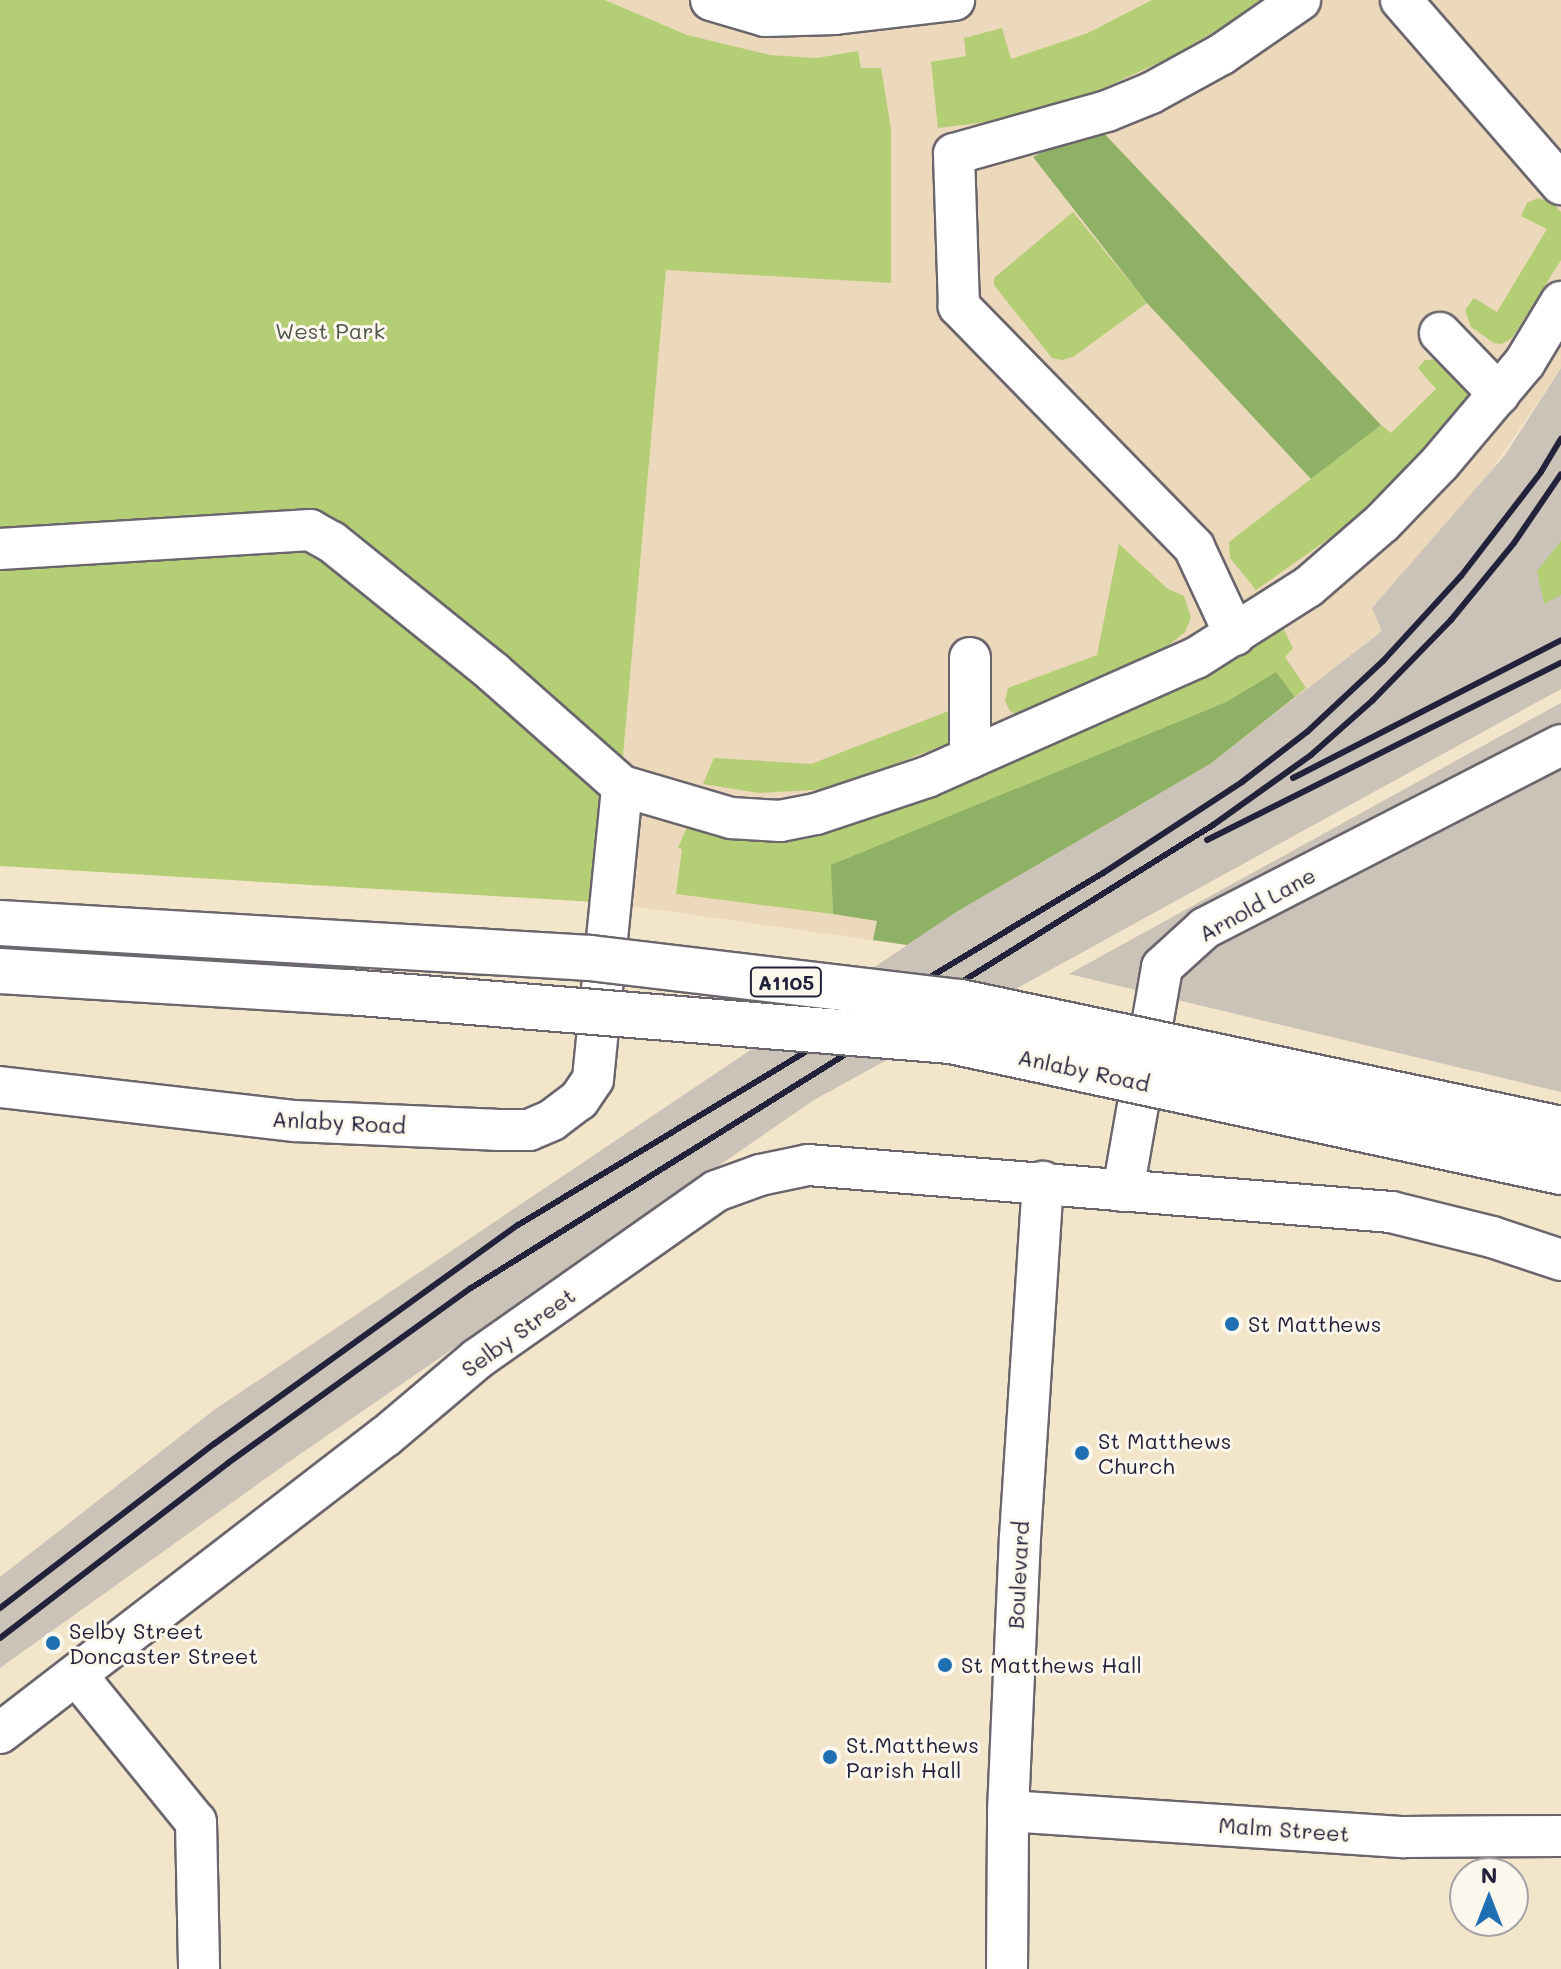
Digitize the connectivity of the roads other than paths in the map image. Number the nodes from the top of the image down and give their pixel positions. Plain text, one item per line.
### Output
1 (711, 0) edge
2 (954, 0) edge
3 (1300, 0) edge
4 (1401, 0) edge
5 (1561, 184) edge
6 (1561, 302) edge
7 (1440, 333) dead end
8 (1499, 394) junction
9 (0, 549) edge
10 (1235, 635) junction
11 (970, 658) dead end
12 (1561, 745) edge
13 (970, 758) junction
14 (622, 786) junction
15 (0, 923) edge
16 (0, 971) edge
17 (0, 1087) edge
18 (1561, 1129) edge
19 (1561, 1172) edge
20 (1043, 1182) junction
21 (1123, 1191) junction
22 (1561, 1260) edge
23 (78, 1677) junction
24 (0, 1733) edge
25 (1008, 1811) junction
26 (1561, 1836) edge
27 (199, 1969) edge
28 (1007, 1969) edge

1 - 2 street
3 - 10 street
4 - 5 street
6 - 8 street
7 - 8 street
8 - 10 street
9 - 14 street
10 - 13 street
11 - 13 street
12 - 21 street, Arnold Lane
13 - 14 street
14 - 17 street, Anlaby Road
15 - 18 main road, Anlaby Road / A1105, bridge
16 - 19 main road, Anlaby Road / A1105, bridge
20 - 21 street, Selby Street
20 - 23 street, Selby Street
20 - 25 street, Boulevard
21 - 22 street
23 - 24 street, Selby Street
23 - 27 street
25 - 26 street, Malm Street
25 - 28 street, Boulevard

